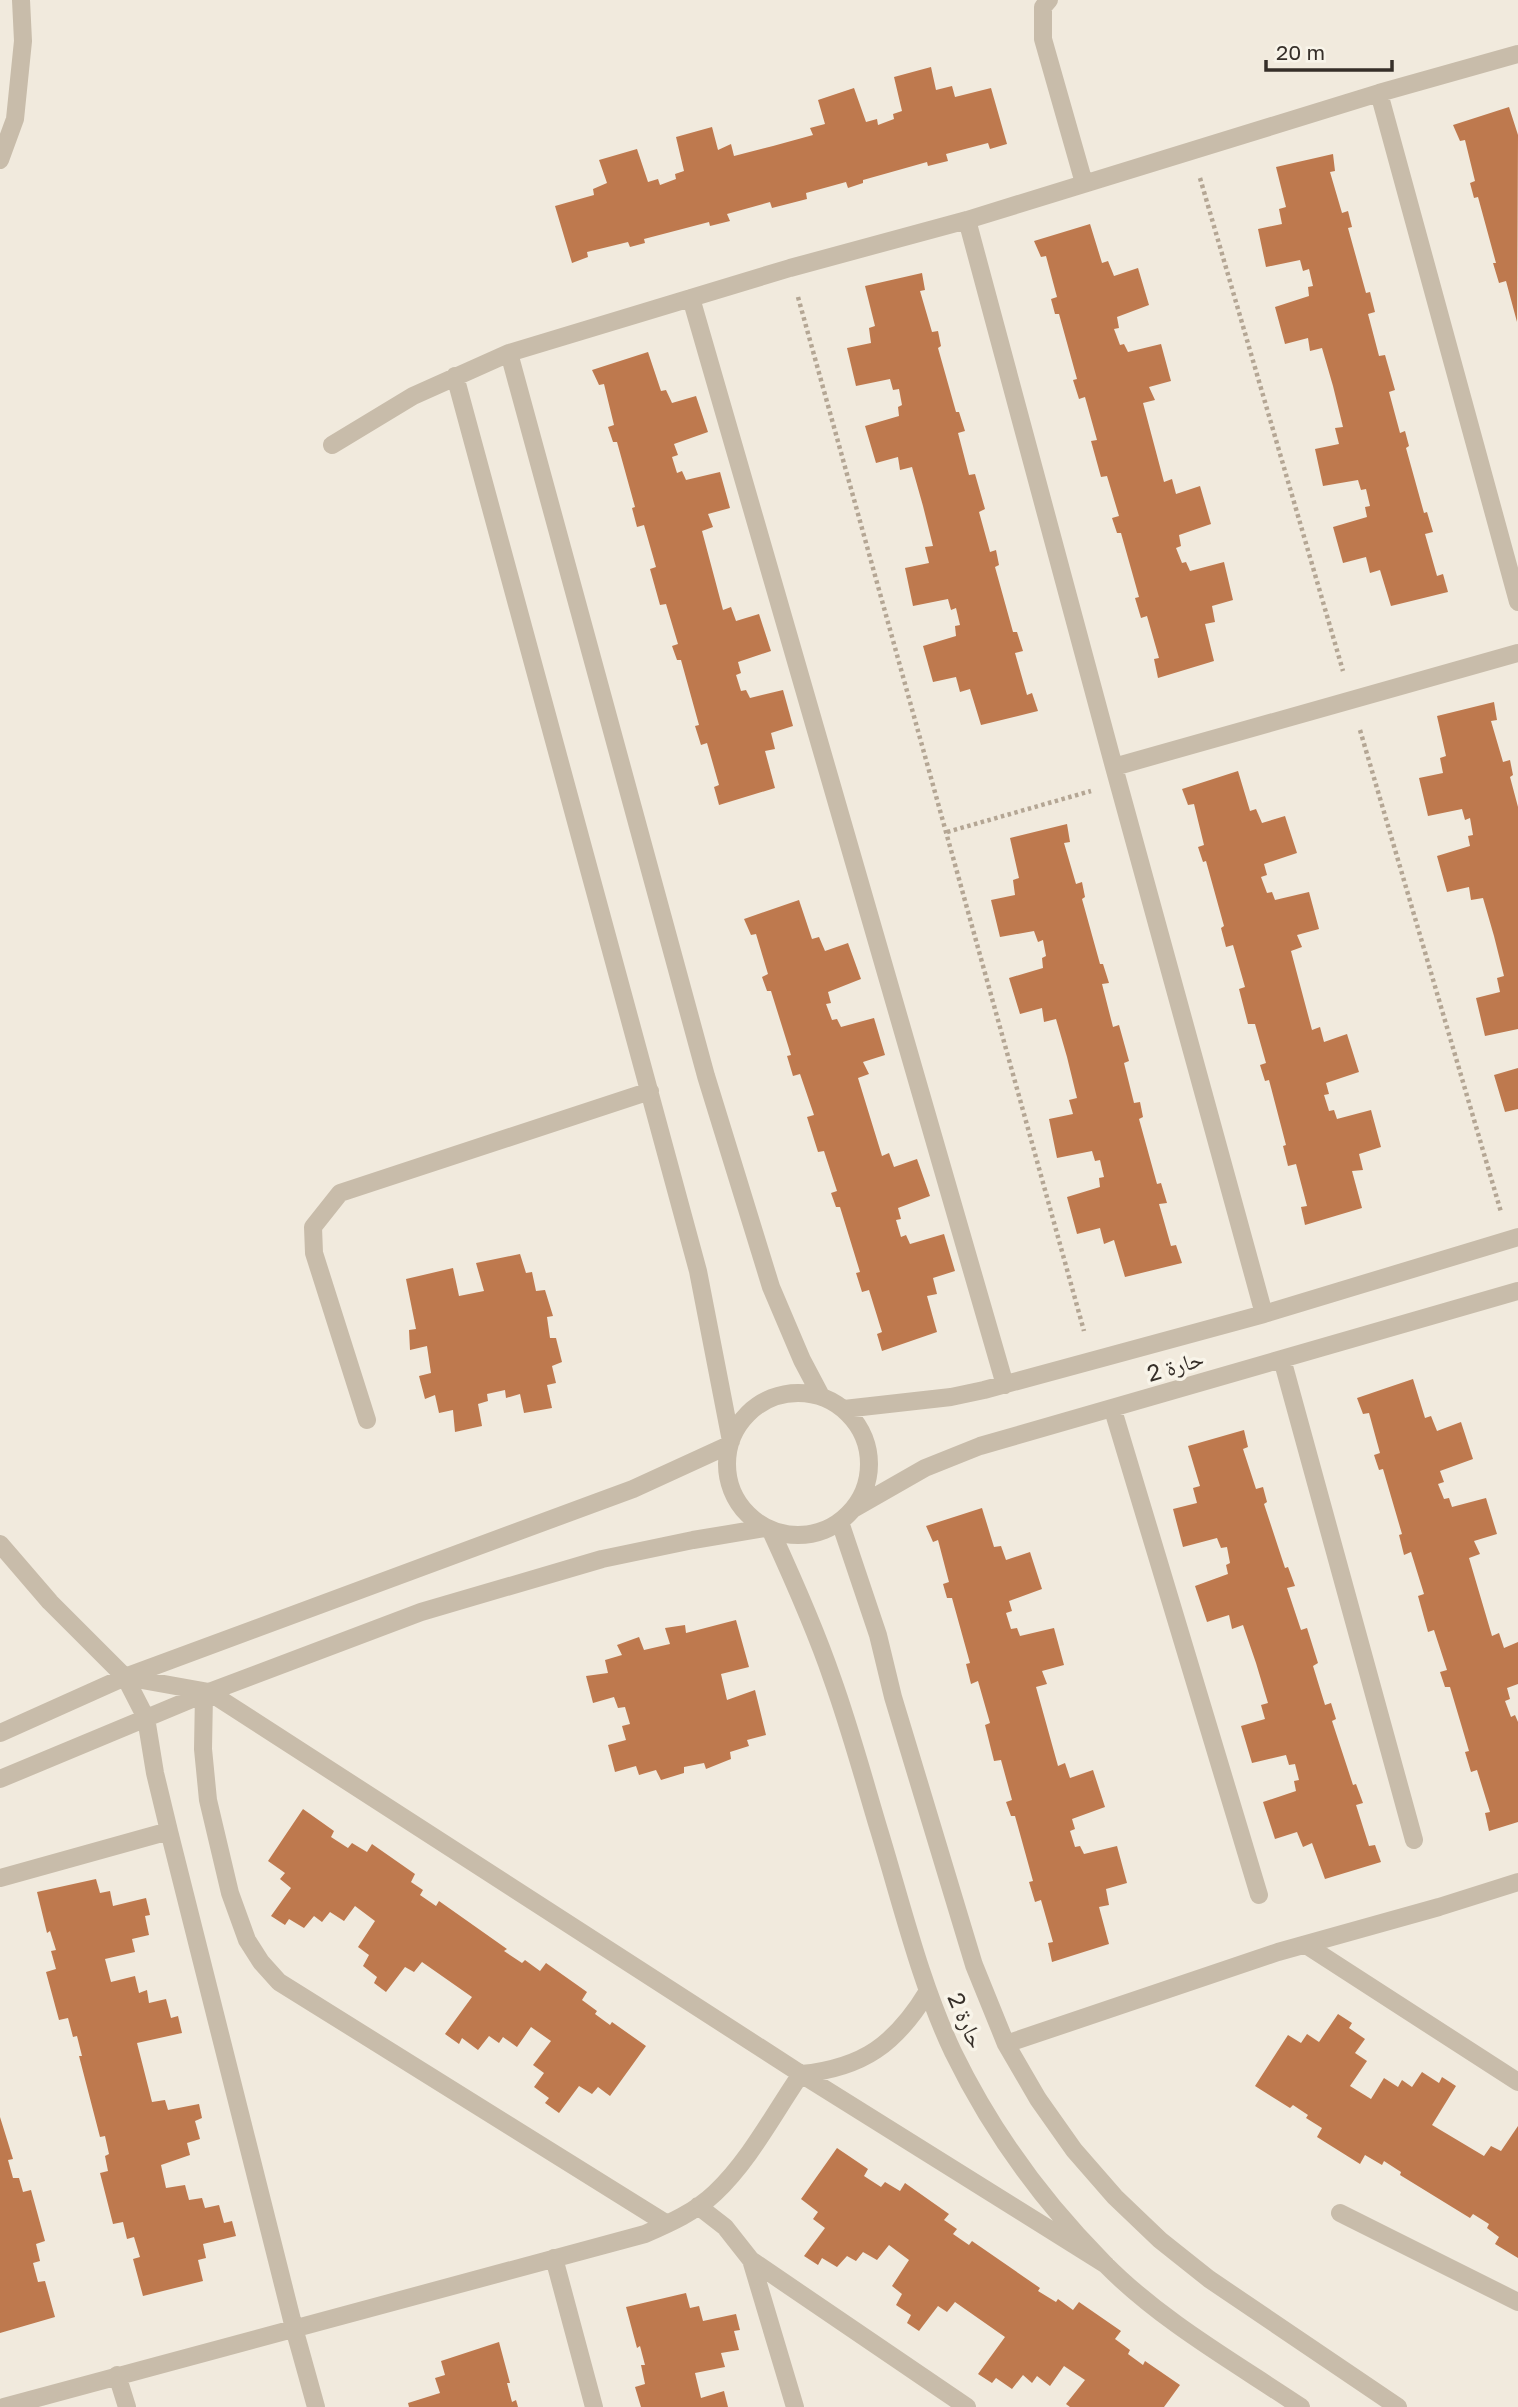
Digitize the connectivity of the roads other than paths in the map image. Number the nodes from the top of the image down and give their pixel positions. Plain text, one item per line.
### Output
1 (21, 0) edge
2 (1049, 0) edge
3 (1518, 54) edge
4 (1379, 93) junction
5 (0, 159) edge
6 (1084, 183) junction
7 (967, 219) junction
8 (691, 298) junction
9 (509, 353) junction
10 (455, 376) junction
11 (332, 445) dead end
12 (1518, 602) edge
13 (1518, 653) edge
14 (1116, 776) junction
15 (650, 1091) junction
16 (1518, 1237) edge
17 (1518, 1291) edge
18 (1264, 1314) junction
19 (1282, 1359) junction
20 (1005, 1385) junction
21 (821, 1396) junction
22 (845, 1409) junction
23 (1112, 1409) junction
24 (367, 1420) dead end
25 (730, 1443) junction
26 (855, 1508) junction
27 (840, 1522) junction
28 (768, 1529) junction
29 (0, 1544) edge
30 (125, 1676) junction
31 (207, 1693) junction
32 (146, 1718) junction
33 (0, 1733) edge
34 (0, 1779) edge
35 (169, 1831) junction
36 (1414, 1840) dead end
37 (0, 1878) edge
38 (1518, 1882) edge
39 (1259, 1895) dead end
40 (1306, 1945) junction
41 (928, 1991) junction
42 (1006, 2044) junction
43 (801, 2074) junction
44 (1518, 2082) edge
45 (698, 2206) junction
46 (1340, 2213) dead end
47 (667, 2224) junction
48 (554, 2258) junction
49 (751, 2260) junction
50 (1105, 2264) junction
51 (1518, 2302) edge
52 (294, 2328) junction
53 (117, 2375) junction
54 (4, 2407) edge
55 (127, 2407) edge
56 (316, 2407) edge
57 (594, 2407) edge
58 (795, 2407) edge
59 (967, 2407) edge
60 (1301, 2407) edge
61 (1398, 2407) edge

1 - 5 street
2 - 6 street
3 - 4 street
4 - 6 street
4 - 12 street
6 - 7 street
7 - 8 street
7 - 14 street
8 - 9 street
8 - 20 street
9 - 10 street
9 - 21 street
10 - 11 street
10 - 15 street
13 - 14 street
14 - 18 street
15 - 24 street
15 - 25 street
16 - 18 street, حارة 2
17 - 19 street, حارة 2
18 - 20 street, حارة 2
19 - 23 street, حارة 2
19 - 36 street
20 - 22 street, حارة 2
21 - 22 street
21 - 25 street
22 - 26 street
23 - 26 street, حارة 2
23 - 39 street
25 - 28 street
25 - 30 street
26 - 27 street
27 - 28 street
27 - 42 street, حارة 2
28 - 31 street
28 - 41 street, حارة 2
29 - 30 street
30 - 31 street
30 - 32 street
30 - 33 street
31 - 32 street
31 - 43 street
31 - 47 street
32 - 34 street
32 - 35 street
35 - 37 street
35 - 52 street
38 - 40 street, حارة 2
40 - 42 street, حارة 2
40 - 44 street
41 - 43 street
41 - 50 street, حارة 2
42 - 61 street, حارة 2
43 - 45 street
43 - 50 street
45 - 47 street
45 - 49 street
46 - 51 street
47 - 48 street
48 - 52 street
48 - 57 street
49 - 58 street
49 - 59 street
50 - 60 street, حارة 2
52 - 53 street
52 - 56 street
53 - 54 street
53 - 55 street

